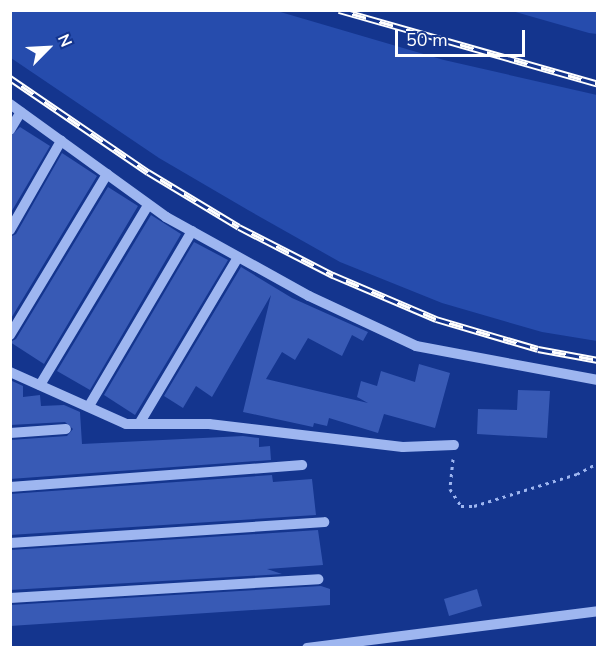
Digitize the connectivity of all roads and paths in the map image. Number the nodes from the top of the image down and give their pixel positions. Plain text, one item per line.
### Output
1 (10, 104) edge
2 (21, 112) junction
3 (10, 130) edge
4 (61, 141) junction
5 (106, 174) junction
6 (148, 205) junction
7 (10, 230) edge
8 (192, 231) junction
9 (238, 257) junction
10 (10, 335) edge
11 (10, 372) edge
12 (597, 380) edge
13 (40, 385) junction
14 (89, 406) junction
15 (139, 424) junction
16 (66, 429) dead end
17 (10, 433) edge
18 (454, 445) joint
19 (597, 464) edge
20 (302, 465) dead end
21 (10, 487) edge
22 (324, 522) dead end
23 (10, 543) edge
24 (318, 579) dead end
25 (10, 598) edge
26 (597, 611) edge
27 (307, 648) edge

1 - 2 lane
2 - 3 lane
2 - 4 lane
4 - 5 lane
4 - 7 lane
5 - 6 lane
5 - 10 lane
6 - 8 lane
6 - 13 lane
8 - 9 lane
8 - 14 lane
9 - 12 lane
9 - 15 lane
11 - 13 lane
13 - 14 lane
14 - 15 lane
15 - 18 lane
16 - 17 lane
18 - 19 path
20 - 21 lane
22 - 23 lane
24 - 25 lane
26 - 27 lane

